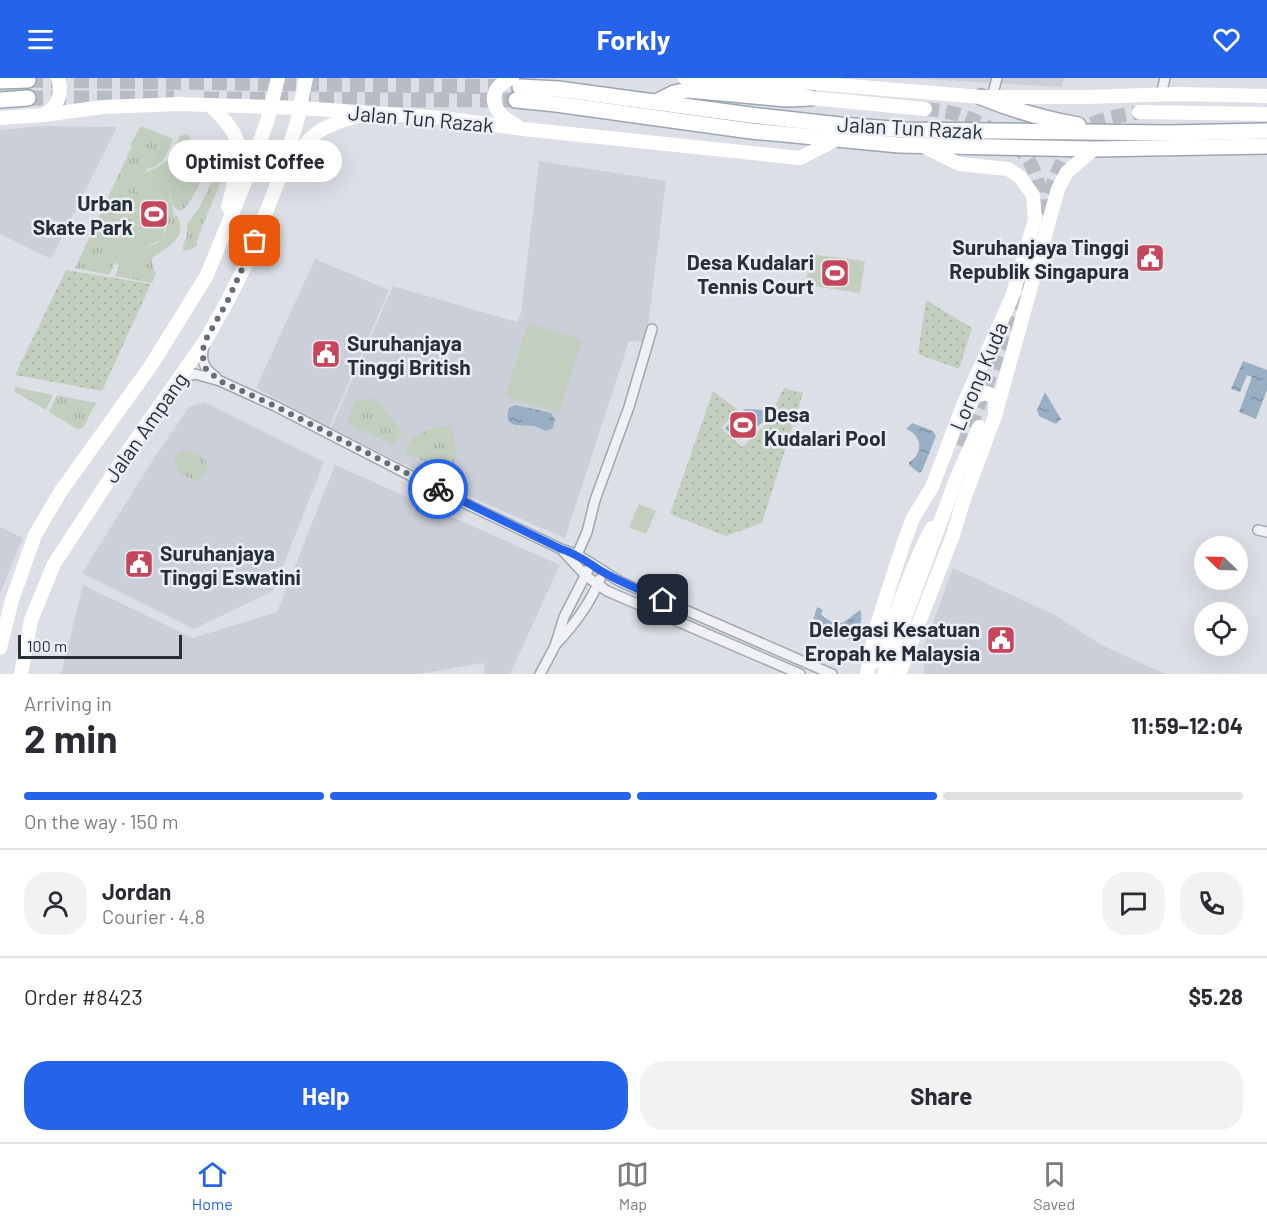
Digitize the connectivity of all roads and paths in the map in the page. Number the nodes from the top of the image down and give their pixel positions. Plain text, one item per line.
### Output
1 (58, 78) edge
2 (278, 78) edge
3 (306, 78) edge
4 (685, 78) edge
5 (753, 78) edge
6 (997, 78) edge
7 (1165, 78) edge
8 (28, 80) tunnel mouth
9 (0, 81) edge
10 (516, 88) edge
11 (1161, 95) junction
12 (1267, 96) edge
13 (986, 97) junction
14 (28, 98) tunnel mouth
15 (811, 98) junction
16 (0, 100) edge
17 (656, 102) junction
18 (210, 105) junction
19 (272, 108) junction
20 (300, 108) junction
21 (925, 109) tunnel mouth
22 (1139, 112) tunnel mouth
23 (368, 113) junction
24 (1267, 114) edge
25 (43, 115) junction
26 (0, 118) edge
27 (523, 129) junction
28 (1267, 131) edge
29 (1121, 133) junction
30 (837, 139) junction
31 (923, 146) junction
32 (1267, 146) edge
33 (1095, 149) junction
34 (279, 179) junction
35 (219, 247) junction
36 (652, 329) dead end
37 (205, 341) junction
38 (179, 379) junction
39 (220, 381) junction
40 (995, 416) junction
41 (956, 423) junction
42 (979, 428) dead end
43 (952, 477) dead end
44 (575, 558) junction
45 (591, 564) junction
46 (603, 572) junction
47 (586, 576) junction
48 (598, 584) junction
49 (555, 646) junction
50 (0, 648) edge
51 (21, 674) edge
52 (540, 674) edge
53 (800, 674) edge
54 (832, 674) edge
55 (867, 674) edge
56 (884, 674) edge
57 (899, 674) edge

1 - 25 main road
2 - 19 main road, Jalan Ampang
3 - 20 main road, Jalan Ampang
4 - 15 main road
5 - 13 main road, Jalan Tun Razak
6 - 13 street
7 - 11 street
8 - 9 main road
10 - 17 main road, Jalan Tun Razak
10 - 27 main road
10 - 30 main road, Jalan Tun Razak
11 - 12 main road, Jalan Tun Razak
11 - 13 main road, Jalan Tun Razak
13 - 29 main road
14 - 16 main road
15 - 17 main road
15 - 21 main road
17 - 29 main road, Jalan Tun Razak
18 - 19 main road, Jalan Tun Razak
18 - 25 main road, Jalan Tun Razak
18 - 35 main road
19 - 20 main road, Jalan Tun Razak
19 - 35 main road, Jalan Ampang
20 - 23 main road, Jalan Tun Razak
20 - 34 main road, Jalan Ampang
22 - 24 main road
23 - 27 main road, Jalan Tun Razak
23 - 34 main road
25 - 26 main road, Jalan Tun Razak
27 - 30 main road, Jalan Tun Razak
28 - 29 main road, Jalan Tun Razak
30 - 31 main road, Jalan Tun Razak
31 - 33 main road, Jalan Tun Razak
31 - 41 main road, Lorong Kuda
32 - 33 main road, Jalan Tun Razak
33 - 40 main road, Lorong Kuda
34 - 37 main road, Jalan Ampang
35 - 50 main road, Jalan Ampang
36 - 44 street
37 - 38 main road, Jalan Ampang
37 - 39 street
38 - 39 street
38 - 51 main road, Jalan Ampang
39 - 44 street
40 - 41 main road
40 - 57 main road, Lorong Kuda
41 - 55 main road, Lorong Kuda
42 - 56 main road
43 - 55 main road, Lorong Kuda
44 - 45 street
44 - 47 street
45 - 46 street
45 - 47 street
46 - 48 street
46 - 54 street
47 - 48 street
47 - 49 street
48 - 49 street
48 - 53 street
49 - 52 street

